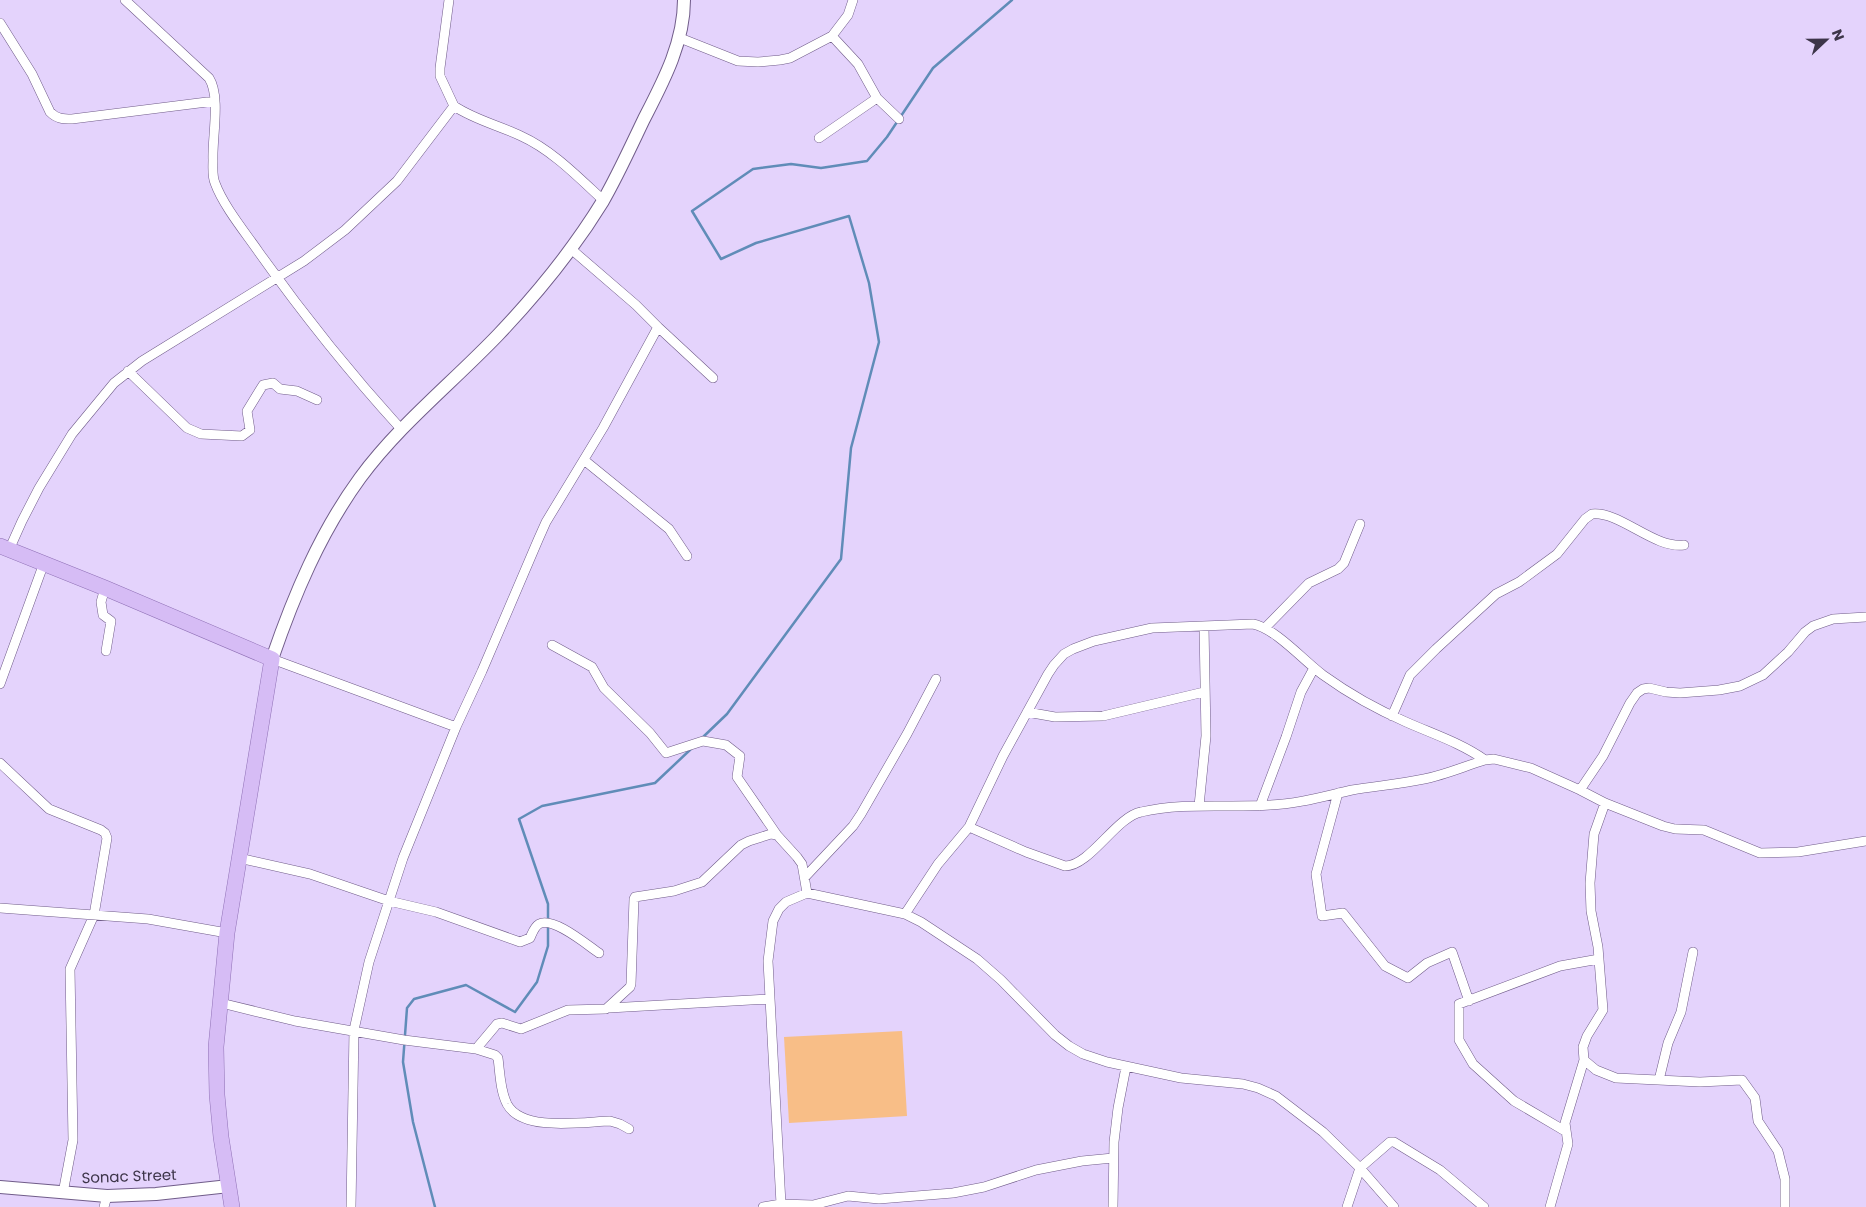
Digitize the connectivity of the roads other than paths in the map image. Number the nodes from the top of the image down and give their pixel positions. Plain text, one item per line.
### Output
1 (124, 0) edge
2 (449, 0) edge
3 (684, 0) edge
4 (853, 0) edge
5 (0, 23) edge
6 (832, 36) junction
7 (680, 38) junction
8 (877, 98) junction
9 (215, 101) junction
10 (454, 106) junction
11 (899, 119) dead end
12 (819, 138) dead end
13 (603, 200) junction
14 (572, 249) junction
15 (278, 279) junction
16 (658, 327) junction
17 (128, 371) junction
18 (712, 378) dead end
19 (317, 400) dead end
20 (401, 429) junction
21 (584, 460) junction
22 (1360, 524) dead end
23 (1684, 545) dead end
24 (5, 548) edge
25 (687, 556) dead end
26 (44, 563) junction
27 (105, 588) junction
28 (1866, 617) edge
29 (1204, 626) junction
30 (1265, 628) junction
31 (552, 645) dead end
32 (106, 651) dead end
33 (272, 659) junction
34 (1314, 668) junction
35 (936, 679) dead end
36 (0, 684) edge
37 (1204, 692) junction
38 (1027, 712) junction
39 (1392, 716) junction
40 (456, 727) junction
41 (1486, 760) junction
42 (0, 763) edge
43 (1580, 790) junction
44 (1338, 793) junction
45 (1605, 803) junction
46 (1199, 806) junction
47 (1260, 806) junction
48 (969, 827) junction
49 (777, 835) junction
50 (1865, 838) edge
51 (239, 858) junction
52 (805, 877) junction
53 (808, 892) junction
54 (388, 901) junction
55 (0, 908) edge
56 (905, 914) junction
57 (94, 915) junction
58 (227, 933) junction
59 (1693, 952) dead end
60 (599, 953) dead end
61 (1599, 959) junction
62 (770, 999) junction
63 (1470, 1000) junction
64 (221, 1003) junction
65 (609, 1008) junction
66 (354, 1030) junction
67 (476, 1049) junction
68 (1584, 1060) junction
69 (1126, 1067) junction
70 (1659, 1080) junction
71 (629, 1129) dead end
72 (1565, 1131) junction
73 (1113, 1158) junction
74 (1360, 1168) junction
75 (229, 1186) junction
76 (0, 1187) edge
77 (63, 1193) junction
78 (106, 1202) edge
79 (781, 1204) junction
80 (232, 1207) edge
81 (351, 1207) edge
82 (763, 1207) edge
83 (1113, 1207) edge
84 (1348, 1207) edge
85 (1394, 1207) edge
86 (1484, 1207) edge
87 (1550, 1207) edge
88 (1785, 1207) edge

1 - 9 street
2 - 10 street
3 - 7 street
4 - 6 street
5 - 9 street
6 - 7 street
6 - 8 street
7 - 13 street
8 - 11 street
8 - 12 street
9 - 15 street
10 - 13 street
10 - 15 street
13 - 14 street
14 - 16 street
14 - 20 street
15 - 17 street
15 - 20 street
16 - 18 street
16 - 21 street
17 - 19 street
17 - 24 street
20 - 33 street
21 - 25 street
21 - 40 street
22 - 30 street
23 - 39 street
24 - 26 main road
26 - 27 main road
26 - 36 street
27 - 32 street
27 - 33 main road
28 - 43 street
29 - 30 street
29 - 37 street
29 - 38 street
30 - 34 street
31 - 49 street
33 - 40 street
33 - 51 main road
34 - 39 street
34 - 47 street
35 - 52 street
37 - 38 street
37 - 46 street
38 - 48 street
39 - 41 street
40 - 54 street
41 - 43 street
41 - 44 street
42 - 57 street
43 - 45 street
44 - 47 street
44 - 63 street
45 - 50 street
45 - 61 street
46 - 47 street
46 - 48 street
48 - 56 street
49 - 52 street
49 - 65 street
51 - 54 street
51 - 58 main road
52 - 53 street
53 - 56 street
53 - 62 street
54 - 60 street
54 - 66 street
55 - 57 street
56 - 69 street
57 - 58 street
57 - 77 street
58 - 64 main road
59 - 70 street
61 - 63 street
61 - 68 street
62 - 65 street
62 - 79 street
63 - 72 street
64 - 66 street
64 - 75 main road
65 - 67 street
66 - 67 street
66 - 81 street
67 - 71 street
68 - 70 street
68 - 72 street
69 - 73 street
69 - 74 street
70 - 88 street
72 - 87 street
73 - 79 street
73 - 83 street
74 - 84 street
74 - 85 street
74 - 86 street
75 - 78 street, Sonac Street
75 - 80 main road
76 - 77 street, Sonac Street
77 - 78 street, Sonac Street
79 - 82 street

